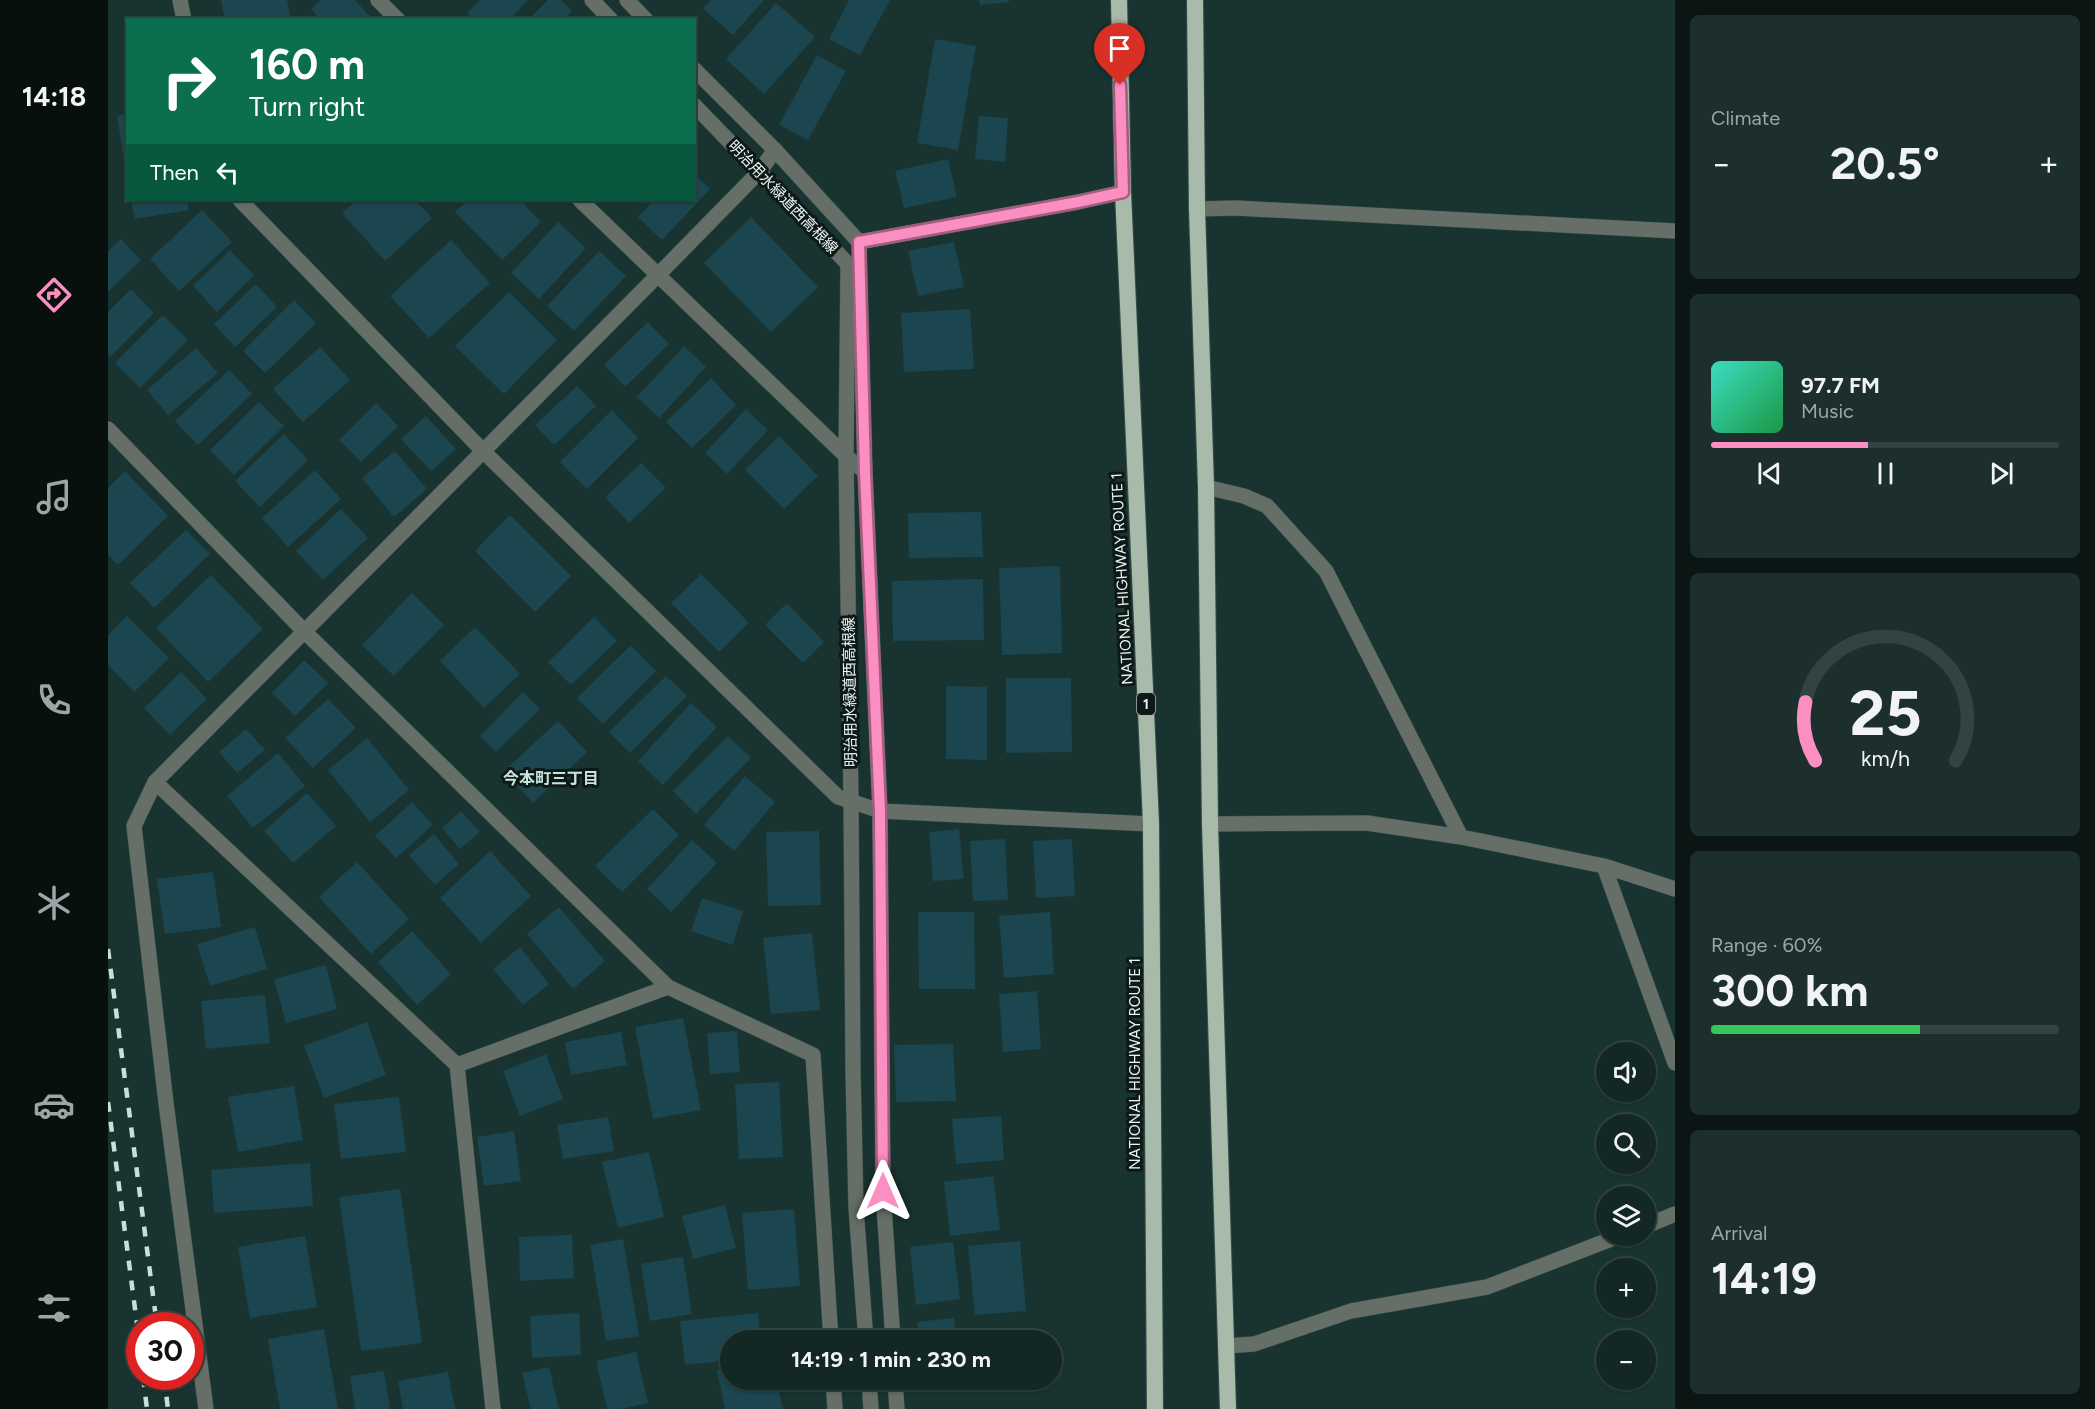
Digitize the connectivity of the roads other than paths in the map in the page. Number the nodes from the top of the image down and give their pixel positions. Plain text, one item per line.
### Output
1 (180, 0) edge
2 (378, 0) edge
3 (592, 0) edge
4 (627, 0) edge
5 (1119, 0) edge
6 (1195, 0) edge
7 (184, 18) edge
8 (396, 18) edge
9 (609, 18) edge
10 (644, 18) edge
11 (696, 71) edge
12 (696, 107) edge
13 (775, 150) junction
14 (759, 172) junction
15 (1123, 192) junction
16 (241, 201) edge
17 (581, 201) edge
18 (1197, 209) junction
19 (1675, 231) edge
20 (859, 242) junction
21 (657, 276) junction
22 (108, 429) edge
23 (484, 452) junction
24 (846, 456) junction
25 (865, 472) junction
26 (1206, 487) junction
27 (304, 631) junction
28 (155, 782) junction
29 (852, 802) junction
30 (880, 811) junction
31 (1151, 824) junction
32 (1210, 824) junction
33 (1461, 837) junction
34 (1604, 866) junction
35 (1675, 889) edge
36 (668, 987) junction
37 (1675, 1063) edge
38 (457, 1065) junction
39 (1675, 1215) edge
40 (1656, 1222) edge
41 (1596, 1245) edge
42 (830, 1330) edge
43 (865, 1330) edge
44 (891, 1330) edge
45 (1226, 1346) junction
46 (834, 1390) edge
47 (870, 1390) edge
48 (896, 1390) edge
49 (206, 1409) edge
50 (494, 1409) edge
51 (835, 1409) edge
52 (871, 1409) edge
53 (897, 1409) edge
54 (1155, 1409) edge
55 (1228, 1409) edge

1 - 7 street
2 - 8 street
3 - 9 street
4 - 10 street
5 - 15 highway, NATIONAL HIGHWAY ROUTE 1 / 1
6 - 18 highway
11 - 13 street
12 - 14 street, 明治用水緑道西高根線
13 - 14 street
13 - 20 street
14 - 21 street
14 - 24 street, 明治用水緑道西高根線
15 - 20 street
15 - 31 highway, NATIONAL HIGHWAY ROUTE 1 / 1
16 - 23 street
17 - 21 street
18 - 19 street
18 - 26 highway
20 - 25 street
21 - 23 street
21 - 24 street
22 - 27 street
23 - 27 street
23 - 29 street
24 - 25 street
24 - 29 street, 明治用水緑道西高根線
25 - 30 street
26 - 32 highway
26 - 33 street
27 - 28 street
27 - 36 street
28 - 38 street
28 - 49 street
29 - 30 street
29 - 43 street, 明治用水緑道西高根線
30 - 31 street
30 - 44 street
31 - 54 highway, NATIONAL HIGHWAY ROUTE 1 / 1
32 - 33 street
32 - 45 highway
33 - 34 street
34 - 35 street
34 - 37 street
36 - 38 street
36 - 42 street
38 - 50 street
39 - 40 street
41 - 45 street
45 - 55 highway
46 - 51 street
47 - 52 street
48 - 53 street

